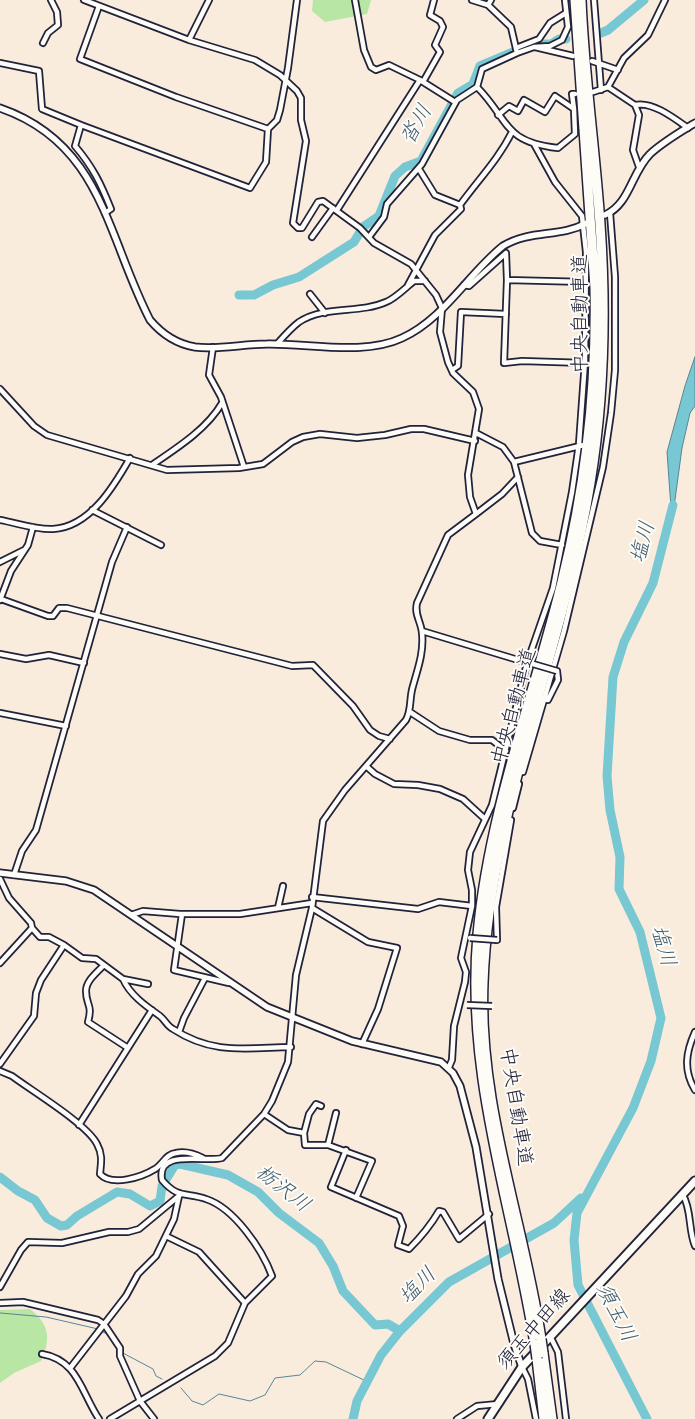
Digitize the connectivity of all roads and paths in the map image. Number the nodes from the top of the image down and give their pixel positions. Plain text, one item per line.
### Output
1 (51, 0) edge
2 (84, 0) edge
3 (208, 0) edge
4 (297, 0) edge
5 (355, 0) edge
6 (434, 0) edge
7 (472, 0) edge
8 (491, 0) edge
9 (565, 0) edge
10 (575, 0) edge
11 (581, 0) edge
12 (594, 0) edge
13 (665, 0) edge
14 (488, 5) junction
15 (99, 6) junction
16 (566, 13) junction
17 (189, 40) junction
18 (42, 43) dead end
19 (525, 44) junction
20 (532, 48) junction
21 (516, 51) junction
22 (573, 56) dead end
23 (592, 61) dead end
24 (0, 63) edge
25 (599, 64) junction
26 (618, 70) junction
27 (285, 79) junction
28 (422, 81) junction
29 (477, 87) junction
30 (608, 87) junction
31 (601, 90) junction
32 (594, 92) dead end
33 (575, 94) dead end
34 (456, 102) junction
35 (634, 105) junction
36 (0, 108) edge
37 (574, 108) junction
38 (498, 115) junction
39 (695, 123) edge
40 (81, 125) junction
41 (688, 128) junction
42 (268, 129) junction
43 (512, 132) junction
44 (534, 144) junction
45 (419, 168) junction
46 (639, 168) junction
47 (460, 205) junction
48 (335, 209) junction
49 (106, 213) junction
50 (607, 214) joint
51 (585, 225) junction
52 (312, 237) dead end
53 (368, 237) junction
54 (416, 271) junction
55 (508, 280) junction
56 (425, 281) junction
57 (586, 282) junction
58 (408, 286) junction
59 (464, 286) junction
60 (310, 294) dead end
61 (442, 308) junction
62 (325, 313) junction
63 (506, 314) junction
64 (276, 344) junction
65 (213, 347) junction
66 (585, 363) junction
67 (452, 370) junction
68 (0, 389) edge
69 (222, 402) junction
70 (476, 433) junction
71 (475, 441) junction
72 (582, 444) junction
73 (600, 446) dead end
74 (606, 446) junction
75 (130, 458) junction
76 (514, 462) junction
77 (152, 465) junction
78 (244, 467) junction
79 (518, 477) junction
80 (92, 510) junction
81 (476, 514) junction
82 (0, 520) edge
83 (33, 527) junction
84 (127, 527) junction
85 (162, 545) dead end
86 (562, 545) junction
87 (25, 549) junction
88 (0, 562) edge
89 (0, 600) edge
90 (97, 616) junction
91 (422, 631) junction
92 (0, 654) edge
93 (84, 663) junction
94 (530, 663) junction
95 (543, 700) junction
96 (410, 712) junction
97 (0, 713) edge
98 (66, 726) junction
99 (390, 739) junction
100 (506, 751) junction
101 (366, 766) junction
102 (484, 819) junction
103 (0, 873) edge
104 (14, 874) junction
105 (0, 879) edge
106 (283, 886) dead end
107 (312, 897) junction
108 (312, 906) junction
109 (472, 906) junction
110 (278, 908) junction
111 (182, 914) junction
112 (131, 915) junction
113 (32, 928) junction
114 (468, 938) junction
115 (64, 945) junction
116 (178, 947) junction
117 (0, 963) edge
118 (104, 965) junction
119 (205, 978) junction
120 (123, 979) junction
121 (229, 983) junction
122 (148, 984) dead end
123 (460, 1006) junction
124 (492, 1006) dead end
125 (152, 1010) junction
126 (293, 1019) junction
127 (179, 1032) junction
128 (695, 1032) edge
129 (362, 1044) junction
130 (291, 1047) junction
131 (128, 1048) junction
132 (0, 1064) edge
133 (448, 1067) junction
134 (0, 1070) edge
135 (695, 1090) edge
136 (321, 1106) dead end
137 (336, 1113) dead end
138 (264, 1114) junction
139 (79, 1125) junction
140 (304, 1133) junction
141 (328, 1145) junction
142 (346, 1150) junction
143 (207, 1160) junction
144 (695, 1181) edge
145 (180, 1195) junction
146 (681, 1197) junction
147 (356, 1198) junction
148 (509, 1204) junction
149 (489, 1216) junction
150 (166, 1236) junction
151 (695, 1246) edge
152 (0, 1287) edge
153 (245, 1303) junction
154 (0, 1304) edge
155 (103, 1326) junction
156 (542, 1340) junction
157 (42, 1354) dead end
158 (540, 1356) junction
159 (70, 1367) junction
160 (522, 1368) junction
161 (140, 1401) junction
162 (498, 1404) junction
163 (99, 1419) edge
164 (110, 1419) edge
165 (154, 1419) edge
166 (457, 1419) edge
167 (488, 1419) edge
168 (536, 1419) edge
169 (544, 1419) edge
170 (553, 1419) edge
171 (566, 1419) edge

1 - 18 street
2 - 15 street
3 - 17 street
4 - 27 street
5 - 28 street
6 - 28 street
7 - 14 street
8 - 14 street
9 - 16 street
10 - 148 highway, 中央自動車道
11 - 148 highway, 中央自動車道
12 - 25 street
13 - 26 street
14 - 21 street
15 - 17 street
15 - 42 street
16 - 19 street
16 - 20 street
17 - 27 street
19 - 20 street
19 - 21 street
20 - 21 street
20 - 22 street
21 - 29 street
23 - 25 street
24 - 40 street
25 - 26 street
25 - 31 street
26 - 30 street
27 - 42 street
27 - 48 street
28 - 34 street
28 - 48 street
29 - 34 street
29 - 38 street
30 - 31 street
30 - 35 street
31 - 32 street
33 - 37 street
34 - 45 street
35 - 41 street
35 - 46 street
36 - 49 street
37 - 38 street
37 - 44 street
38 - 43 street
39 - 41 street
40 - 42 street
40 - 49 street
41 - 46 street
43 - 44 street
43 - 47 street
44 - 51 street
45 - 47 street
45 - 53 street
46 - 50 street
47 - 54 street
48 - 52 street
48 - 53 street
49 - 65 street
50 - 74 street
51 - 57 street
51 - 59 street
53 - 54 street
54 - 56 street
54 - 58 street
55 - 57 street
55 - 59 street
55 - 63 street
56 - 58 street
56 - 61 street
57 - 66 street
58 - 62 street
59 - 61 street
60 - 62 street
61 - 64 street
61 - 67 street
62 - 64 street
63 - 66 street
63 - 67 street
64 - 65 street
65 - 69 street
66 - 72 street
67 - 70 street
68 - 75 street
69 - 77 street
69 - 78 street
70 - 71 street
70 - 76 street
71 - 78 street
71 - 81 street
72 - 76 street
72 - 86 street
73 - 74 street
74 - 95 street
75 - 77 street
75 - 80 street
76 - 79 street
77 - 78 street
79 - 81 street
79 - 86 street
80 - 83 street
80 - 84 street
81 - 91 street
82 - 83 street
83 - 87 street
84 - 85 street
84 - 90 street
86 - 94 street
87 - 88 street
87 - 89 street
89 - 90 street
90 - 93 street
90 - 99 street
91 - 94 street
91 - 96 street
92 - 93 street
93 - 98 street
94 - 95 street, bridge
94 - 100 street
95 - 114 street, bridge
96 - 99 street
96 - 100 street
97 - 98 street
98 - 104 street
99 - 101 street
100 - 102 street
101 - 102 street
101 - 107 street
102 - 109 street
103 - 104 street
104 - 112 street
105 - 113 street
106 - 110 street
107 - 108 street
107 - 109 street
108 - 110 street
108 - 126 street
108 - 129 street
109 - 114 street
110 - 111 street
111 - 112 street
111 - 116 street
112 - 116 street
113 - 115 street
113 - 117 street
114 - 123 street
115 - 118 street
115 - 132 street
116 - 119 street
116 - 121 street
118 - 120 street
118 - 131 street
119 - 121 street
119 - 127 street
120 - 122 street
120 - 125 street
121 - 126 street
123 - 124 street, bridge
123 - 133 street
125 - 127 street
125 - 131 street
126 - 129 street
126 - 130 street
127 - 130 street
128 - 135 street
129 - 133 street
130 - 138 street
131 - 139 street
133 - 149 street
134 - 139 street
136 - 140 street
137 - 141 street
138 - 140 street
138 - 143 street
139 - 143 street
140 - 141 street
141 - 142 street
142 - 147 street
142 - 147 street
143 - 145 street
144 - 146 main road, 須玉中田線
145 - 150 street
145 - 152 street
145 - 153 street
146 - 151 street
146 - 156 main road, 須玉中田線
147 - 149 street
148 - 156 highway, 中央自動車道
149 - 160 street
150 - 153 street
150 - 155 street
153 - 161 street
154 - 155 street
155 - 159 street
155 - 161 street
156 - 158 highway, 中央自動車道, bridge
156 - 160 main road, 須玉中田線
156 - 171 street
157 - 159 street
158 - 169 highway, 中央自動車道
158 - 170 highway, 中央自動車道
159 - 163 street
160 - 162 main road, 須玉中田線
160 - 168 street
161 - 164 street
161 - 165 street
162 - 166 street
162 - 167 main road, 須玉中田線

